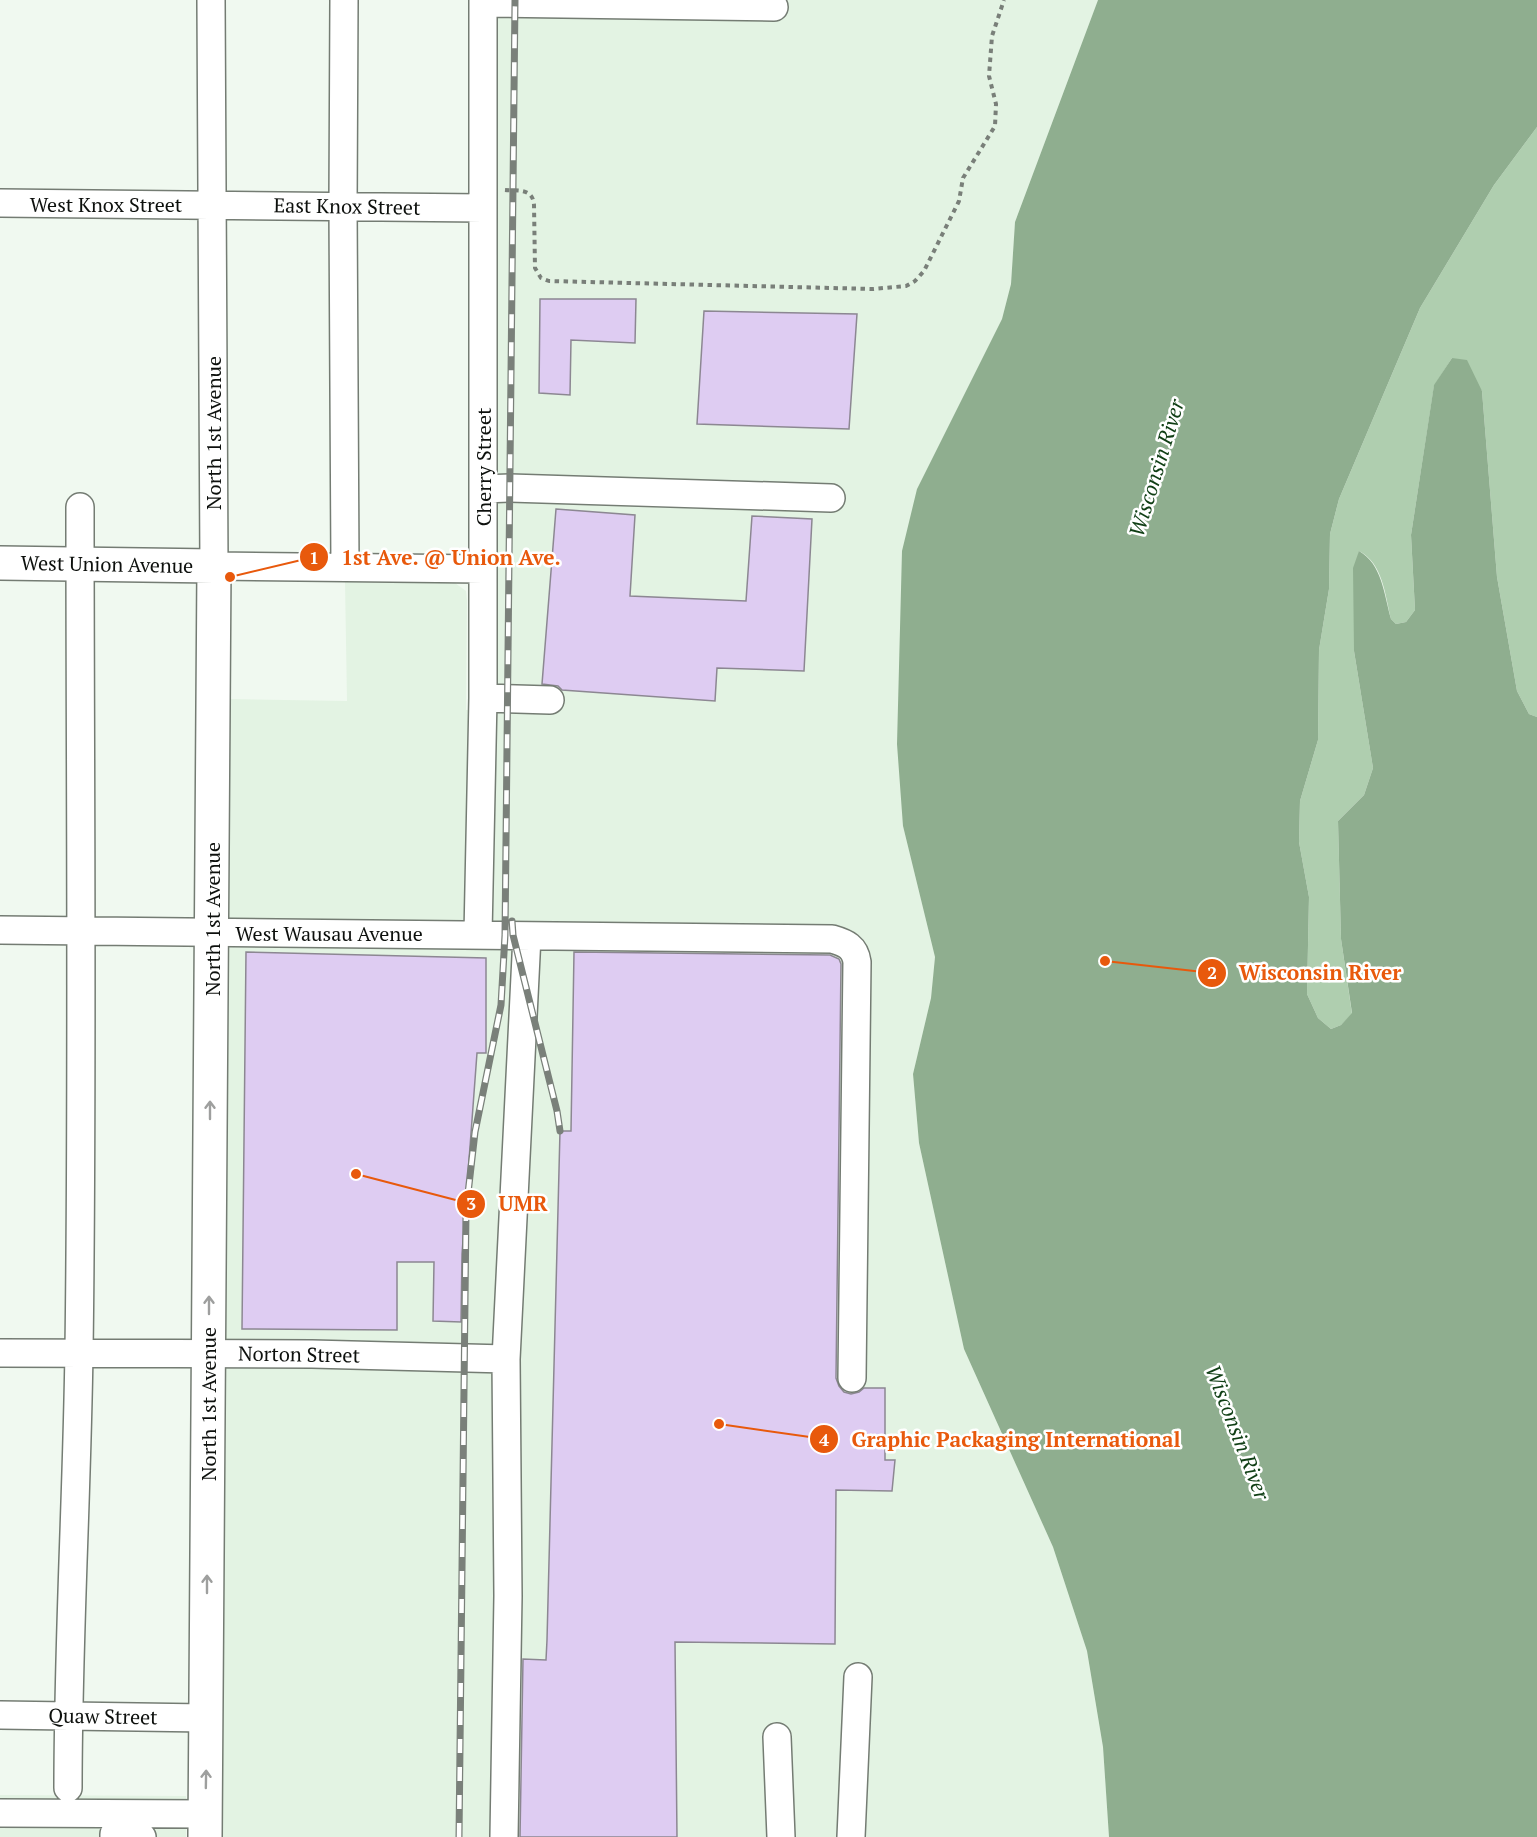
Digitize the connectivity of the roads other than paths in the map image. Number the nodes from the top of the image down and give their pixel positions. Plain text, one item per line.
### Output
1 (211, 0) edge
2 (344, 0) edge
3 (483, 2) edge
4 (774, 7) dead end
5 (483, 199) junction
6 (0, 203) edge
7 (212, 204) junction
8 (343, 206) junction
9 (483, 489) junction
10 (831, 498) dead end
11 (80, 507) dead end
12 (0, 563) edge
13 (80, 564) junction
14 (214, 566) junction
15 (345, 567) junction
16 (483, 569) junction
17 (483, 698) junction
18 (550, 700) dead end
19 (0, 930) edge
20 (81, 931) junction
21 (212, 932) junction
22 (478, 934) junction
23 (527, 936) junction
24 (0, 1353) edge
25 (79, 1353) junction
26 (209, 1354) junction
27 (506, 1359) junction
28 (852, 1378) dead end
29 (858, 1677) dead end
30 (0, 1715) edge
31 (68, 1716) junction
32 (206, 1718) junction
33 (777, 1737) dead end
34 (68, 1788) dead end
35 (0, 1813) edge
36 (205, 1826) edge
37 (114, 1837) edge
38 (142, 1837) edge
39 (504, 1837) edge
40 (781, 1837) edge
41 (851, 1837) edge

1 - 7 street, North 1st Avenue
2 - 8 street
3 - 4 street
3 - 5 street, Cherry Street
5 - 8 street, East Knox Street
5 - 9 street, Cherry Street
6 - 7 street, West Knox Street
7 - 8 street, East Knox Street
7 - 14 street, North 1st Avenue
8 - 15 street
9 - 10 street
9 - 16 street, Cherry Street
11 - 13 street
12 - 13 main road, West Union Avenue
13 - 14 main road, West Union Avenue
13 - 20 street
14 - 15 street
14 - 21 main road, North 1st Avenue
15 - 16 street
16 - 17 street, Cherry Street
17 - 18 street
17 - 22 street, Cherry Street
19 - 20 street, West Wausau Avenue
20 - 21 street, West Wausau Avenue
20 - 25 street
21 - 22 street, West Wausau Avenue
26 -> 21 main road, North 1st Avenue
22 - 23 street, West Wausau Avenue
23 - 27 street
23 - 28 street, West Wausau Avenue
24 - 25 street, Norton Street
25 - 26 street, Norton Street
25 - 31 street
26 - 27 street, Norton Street
32 -> 26 main road, North 1st Avenue
27 - 39 street
29 - 41 street
30 - 31 street, Quaw Street
31 - 32 street, Quaw Street
31 - 34 street
36 -> 32 main road, North 1st Avenue
33 - 40 street
35 - 36 street
37 - 38 street

